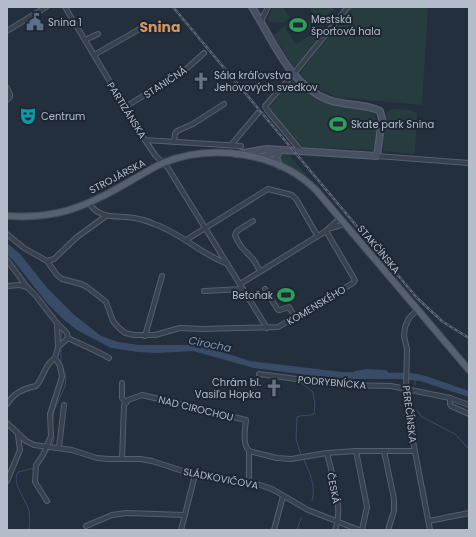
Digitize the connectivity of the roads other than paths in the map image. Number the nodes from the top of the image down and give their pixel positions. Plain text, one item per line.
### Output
1 (46, 7) edge
2 (65, 7) edge
3 (252, 7) edge
4 (268, 7) edge
5 (348, 7) edge
6 (261, 21) junction
7 (145, 26) dead end
8 (7, 31) edge
9 (98, 34) dead end
10 (85, 40) junction
11 (204, 53) dead end
12 (94, 55) junction
13 (293, 74) junction
14 (7, 88) edge
15 (8, 99) edge
16 (224, 104) dead end
17 (125, 107) junction
18 (258, 113) dead end
19 (145, 140) junction
20 (174, 142) junction
21 (232, 145) junction
22 (241, 146) dead end
23 (263, 149) junction
24 (280, 150) junction
25 (301, 151) junction
26 (238, 154) junction
27 (377, 156) junction
28 (259, 158) junction
29 (163, 163) junction
30 (469, 163) edge
31 (280, 166) junction
32 (89, 203) junction
33 (7, 216) edge
34 (106, 216) junction
35 (340, 218) junction
36 (253, 220) dead end
37 (345, 224) junction
38 (205, 228) junction
39 (327, 230) junction
40 (7, 234) edge
41 (317, 235) junction
42 (186, 240) junction
43 (7, 260) edge
44 (47, 261) junction
45 (228, 264) junction
46 (260, 271) junction
47 (162, 276) dead end
48 (23, 281) junction
49 (240, 284) junction
50 (20, 285) junction
51 (7, 286) edge
52 (27, 287) junction
53 (243, 289) junction
54 (265, 289) dead end
55 (204, 291) dead end
56 (417, 310) junction
57 (295, 317) junction
58 (57, 323) junction
59 (264, 327) junction
60 (144, 336) junction
61 (68, 338) junction
62 (60, 345) junction
63 (56, 358) junction
64 (109, 358) dead end
65 (469, 370) edge
66 (258, 374) dead end
67 (122, 384) dead end
68 (406, 388) junction
69 (450, 398) junction
70 (126, 403) junction
71 (7, 404) edge
72 (64, 405) dead end
73 (469, 405) edge
74 (469, 414) edge
75 (7, 424) edge
76 (18, 435) junction
77 (26, 441) junction
78 (50, 446) junction
79 (59, 447) junction
80 (20, 450) junction
81 (249, 451) junction
82 (356, 451) junction
83 (384, 451) junction
84 (415, 451) junction
85 (327, 453) junction
86 (122, 459) junction
87 (195, 475) junction
88 (7, 481) edge
89 (249, 483) junction
90 (283, 496) junction
91 (47, 501) dead end
92 (469, 513) edge
93 (185, 515) junction
94 (429, 521) junction
95 (339, 522) junction
96 (86, 526) dead end
97 (181, 530) edge
98 (274, 530) edge
99 (336, 530) edge
100 (358, 530) edge
101 (362, 530) edge
102 (388, 530) edge
103 (430, 530) edge

1 - 8 street
2 - 10 street, PARTIZÁNSKA
3 - 6 main road
4 - 6 street
5 - 13 street
6 - 13 main road
7 - 12 street
9 - 10 street
10 - 12 street, PARTIZÁNSKA
11 - 17 street, STANIČNÁ
12 - 17 street, PARTIZÁNSKA
13 - 25 street
13 - 27 main road
14 - 15 street
16 - 20 street
17 - 19 street, PARTIZÁNSKA
18 - 21 street
19 - 20 street
19 - 29 street, PARTIZÁNSKA
20 - 21 street
21 - 22 street
23 - 24 main road, STROJÁRSKA
23 - 26 main road, STROJÁRSKA
23 - 28 main road
24 - 25 main road, STROJÁRSKA
24 - 28 main road, STROJÁRSKA
24 - 31 main road
25 - 27 main road, STROJÁRSKA
26 - 28 main road, STROJÁRSKA
26 - 29 main road, STROJÁRSKA
27 - 30 street, STROJÁRSKA
28 - 31 main road, STAKČÍNSKA
29 - 32 main road, STROJÁRSKA
29 - 38 street
31 - 35 main road, STAKČÍNSKA
32 - 33 main road, STROJÁRSKA
32 - 34 street
34 - 42 street
34 - 44 street
35 - 37 main road, STAKČÍNSKA
35 - 39 street
36 - 46 street
37 - 39 street
37 - 56 main road, STAKČÍNSKA
38 - 41 street
38 - 42 street
38 - 45 street
39 - 41 street
39 - 57 street, KOMENSKÉHO
40 - 44 street, KOMENSKÉHO
41 - 46 street
42 - 45 street
43 - 48 street
44 - 60 street, KOMENSKÉHO
45 - 49 street
46 - 49 street
47 - 60 street
48 - 50 street
48 - 52 street
49 - 53 street
50 - 51 street
50 - 52 street
52 - 58 street
53 - 55 street
53 - 59 street
54 - 57 street
56 - 65 main road, STAKČÍNSKA
56 - 68 street, PEREČÍNSKA
57 - 59 street, KOMENSKÉHO
58 - 61 street
58 - 62 street
59 - 60 street, KOMENSKÉHO
61 - 62 street
61 - 64 street
62 - 63 street
63 - 71 street
63 - 78 street
66 - 68 street, PODRYBNÍCKA
67 - 70 street
68 - 69 street, PODRYBNÍCKA
68 - 84 street, PEREČÍNSKA
69 - 73 street, PODRYBNÍCKA
69 - 74 street
70 - 81 street, NAD CIROCHOU
70 - 86 street
72 - 79 street
75 - 76 street, SLÁDKOVIČOVA
76 - 77 street, SLÁDKOVIČOVA
76 - 80 street
77 - 78 street, SLÁDKOVIČOVA
77 - 80 street
78 - 79 street, SLÁDKOVIČOVA
78 - 91 street
79 - 86 street, SLÁDKOVIČOVA
80 - 88 street
81 - 85 street
81 - 89 street
82 - 83 street
82 - 85 street
82 - 101 street
83 - 84 street
83 - 102 street
84 - 94 street, PEREČÍNSKA
85 - 95 street, ČESKÁ
86 - 87 street, SLÁDKOVIČOVA
87 - 89 street, SLÁDKOVIČOVA
87 - 93 street
89 - 90 street, SLÁDKOVIČOVA
90 - 95 street, SLÁDKOVIČOVA
90 - 98 street
92 - 94 street
93 - 96 street
93 - 97 street
94 - 103 street, PEREČÍNSKA
95 - 99 street
95 - 100 street, SLÁDKOVIČOVA

